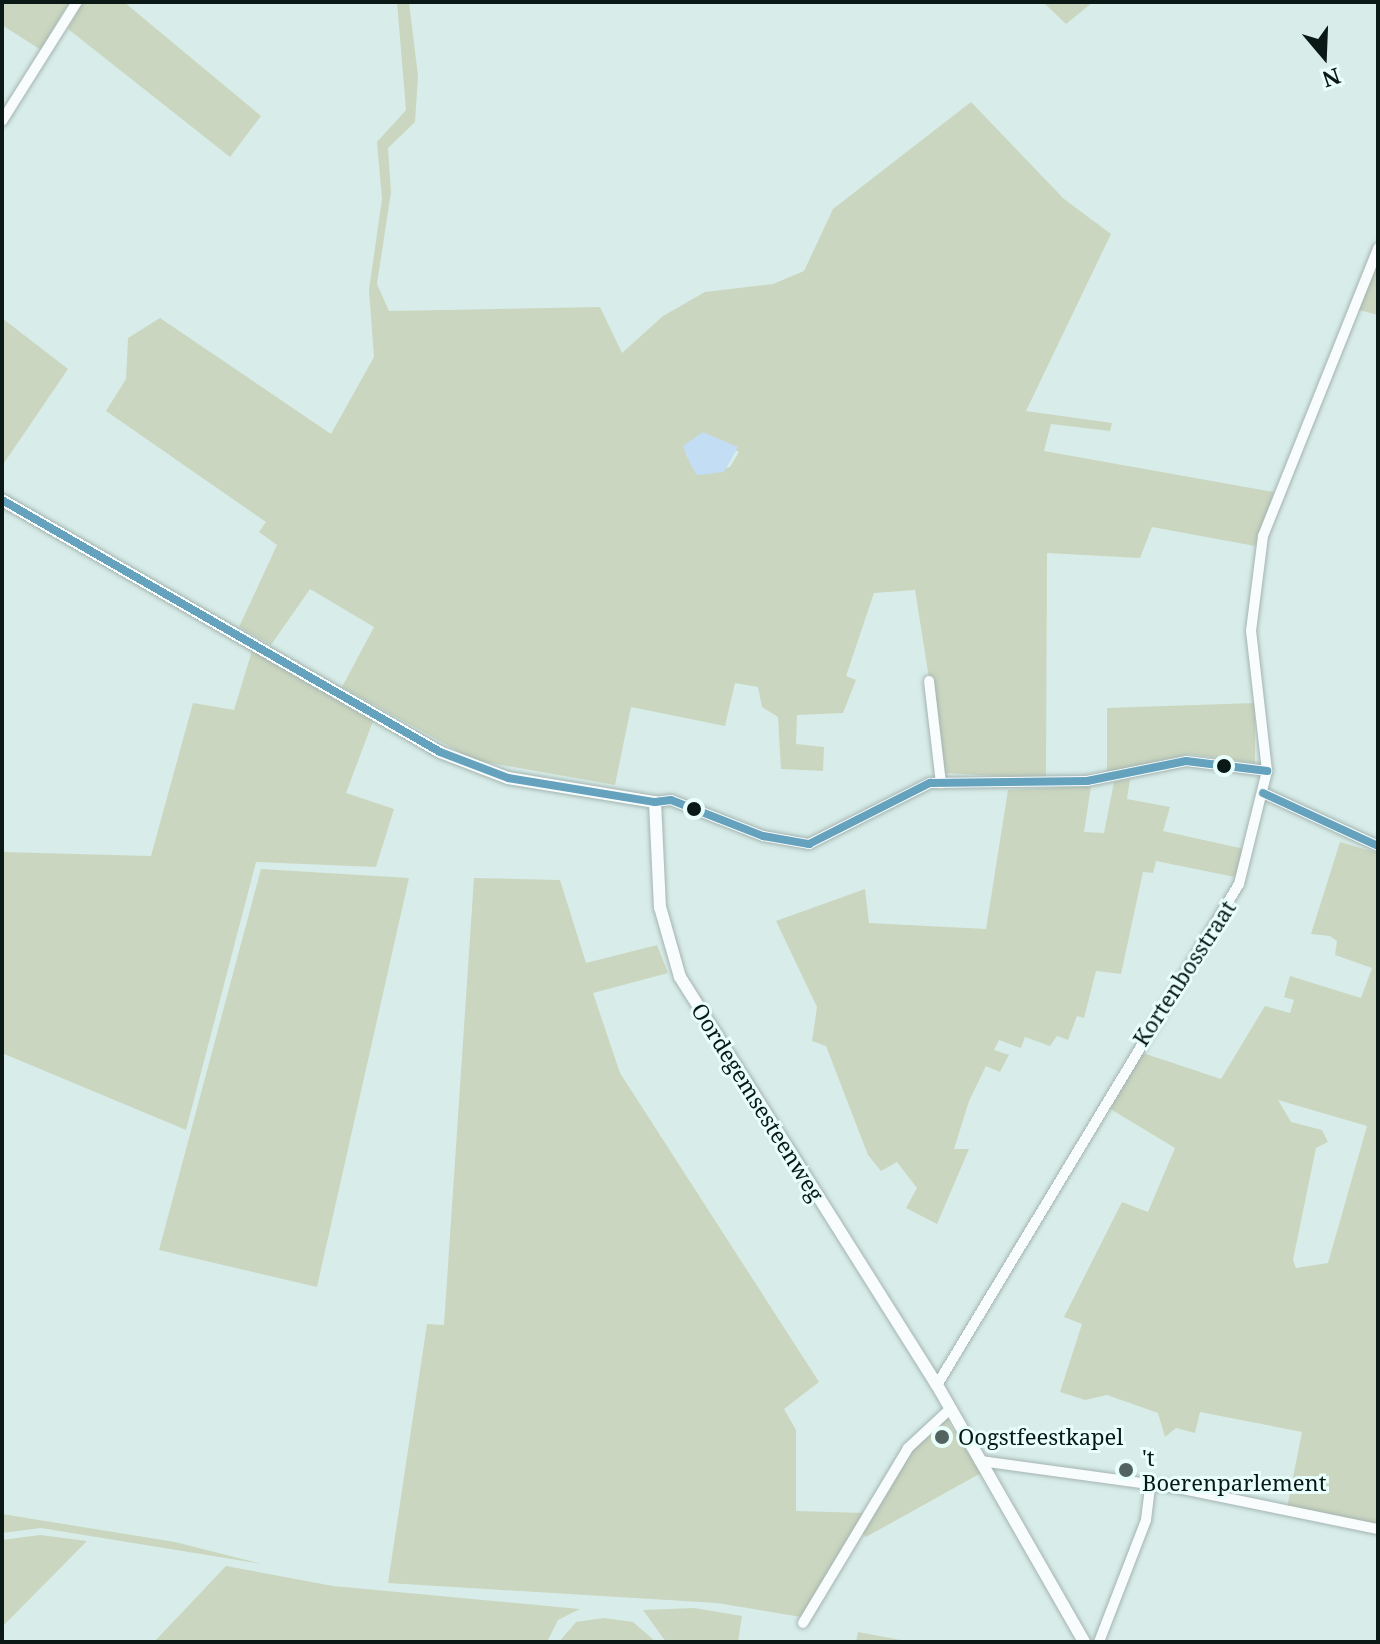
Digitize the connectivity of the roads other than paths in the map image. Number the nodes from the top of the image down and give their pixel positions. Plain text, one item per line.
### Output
1 (77, 2) edge
2 (2, 121) edge
3 (1378, 248) edge
4 (2, 500) edge
5 (929, 681) dead end
6 (1267, 771) junction
7 (941, 783) junction
8 (1263, 793) junction
9 (655, 802) junction
10 (1378, 846) edge
11 (937, 1385) junction
12 (950, 1409) junction
13 (980, 1461) junction
14 (1150, 1488) junction
15 (1378, 1529) edge
16 (803, 1623) dead end
17 (1084, 1642) edge
18 (1099, 1642) edge

1 - 2 street
3 - 6 street, Kortenbosstraat
4 - 9 street
5 - 7 street
6 - 7 street
6 - 8 street, Kortenbosstraat
7 - 9 street
8 - 10 street
8 - 11 street, Kortenbosstraat
9 - 11 street, Oordegemsesteenweg
11 - 12 street, Oordegemsesteenweg
12 - 13 street, Oordegemsesteenweg
12 - 16 street
13 - 14 street
13 - 17 street, Oordegemsesteenweg
14 - 15 street
14 - 18 street

